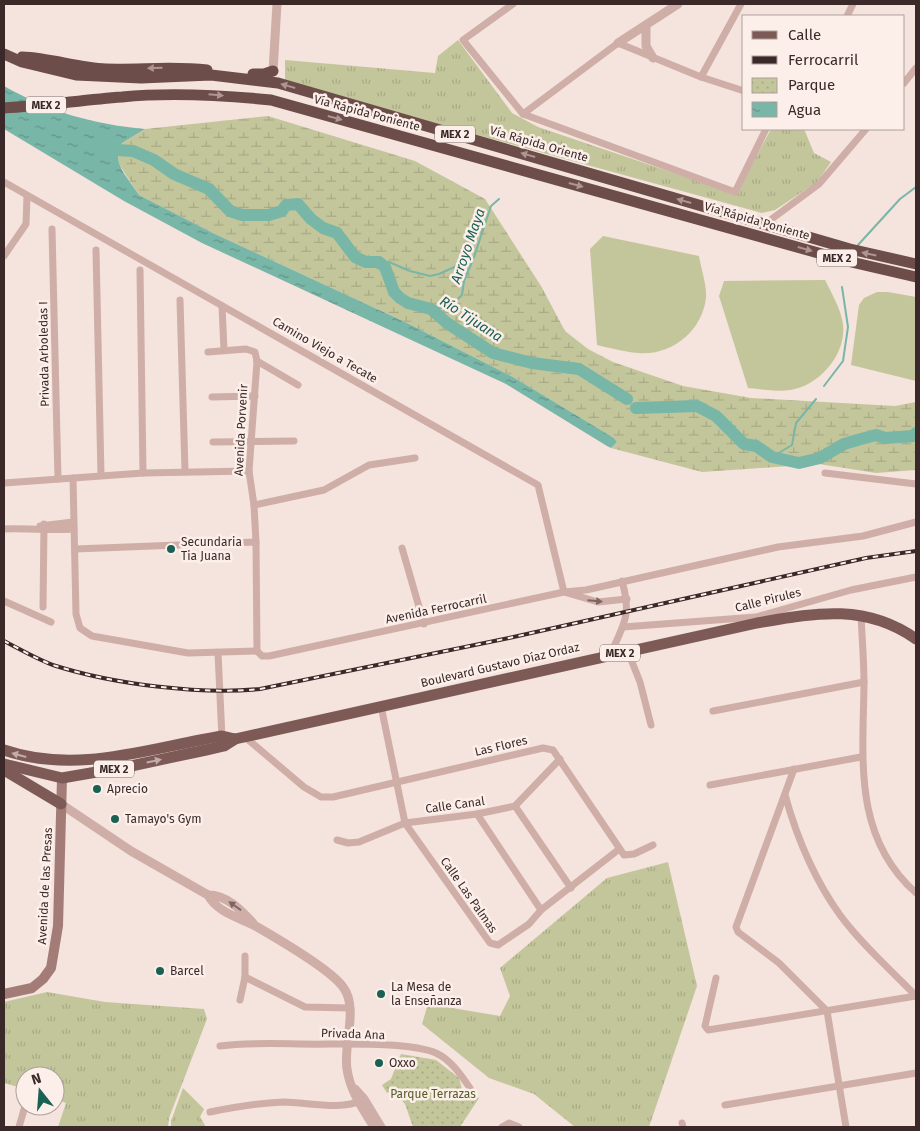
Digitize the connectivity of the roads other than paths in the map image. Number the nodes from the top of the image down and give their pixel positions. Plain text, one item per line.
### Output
1 (277, 4) edge
2 (513, 4) edge
3 (676, 4) edge
4 (740, 4) edge
5 (854, 4) edge
6 (848, 15) edge
7 (646, 25) junction
8 (618, 44) junction
9 (5, 55) edge
10 (653, 58) junction
11 (916, 68) edge
12 (273, 71) joint
13 (701, 77) junction
14 (905, 82) edge
15 (742, 90) edge
16 (4, 108) edge
17 (523, 114) junction
18 (766, 130) edge
19 (865, 130) edge
20 (4, 182) edge
21 (27, 196) junction
22 (765, 224) junction
23 (52, 229) dead end
24 (96, 250) dead end
25 (4, 256) edge
26 (916, 264) edge
27 (140, 270) dead end
28 (916, 277) edge
29 (180, 300) dead end
30 (222, 306) junction
31 (224, 350) junction
32 (208, 352) dead end
33 (257, 361) junction
34 (298, 385) dead end
35 (255, 396) junction
36 (212, 397) dead end
37 (251, 441) junction
38 (294, 441) dead end
39 (212, 442) dead end
40 (415, 458) dead end
41 (185, 471) junction
42 (249, 471) junction
43 (143, 472) junction
44 (825, 473) dead end
45 (101, 475) junction
46 (73, 478) junction
47 (58, 479) junction
48 (4, 483) edge
49 (916, 484) edge
50 (254, 505) junction
51 (916, 522) edge
52 (73, 525) junction
53 (44, 528) junction
54 (4, 529) edge
55 (256, 542) junction
56 (402, 548) dead end
57 (75, 549) junction
58 (916, 578) edge
59 (622, 581) junction
60 (564, 592) junction
61 (627, 599) junction
62 (4, 601) edge
63 (43, 607) dead end
64 (861, 615) junction
65 (757, 620) junction
66 (51, 622) dead end
67 (424, 624) junction
68 (623, 628) junction
69 (916, 639) edge
70 (256, 650) junction
71 (628, 652) junction
72 (218, 653) junction
73 (610, 655) junction
74 (864, 682) junction
75 (381, 706) junction
76 (713, 711) dead end
77 (651, 725) dead end
78 (240, 738) junction
79 (223, 741) junction
80 (4, 750) edge
81 (861, 757) junction
82 (112, 758) junction
83 (560, 759) junction
84 (43, 760) junction
85 (4, 764) edge
86 (794, 769) junction
87 (4, 770) edge
88 (62, 778) junction
89 (397, 782) junction
90 (710, 785) dead end
91 (785, 794) junction
92 (61, 804) junction
93 (515, 806) junction
94 (477, 814) junction
95 (405, 823) junction
96 (337, 840) dead end
97 (653, 845) dead end
98 (618, 850) junction
99 (572, 888) junction
100 (916, 893) edge
101 (541, 910) junction
102 (245, 956) dead end
103 (245, 977) junction
104 (716, 978) dead end
105 (4, 994) edge
106 (916, 996) edge
107 (240, 1000) dead end
108 (350, 1008) junction
109 (827, 1011) junction
110 (347, 1043) junction
111 (220, 1046) dead end
112 (916, 1073) edge
113 (839, 1086) junction
114 (470, 1088) dead end
115 (361, 1100) junction
116 (725, 1104) dead end
117 (210, 1112) dead end
118 (374, 1127) edge
119 (381, 1127) edge
120 (502, 1127) edge
121 (519, 1127) edge
122 (846, 1127) edge

1 - 12 street
2 - 17 street
3 - 7 street
4 - 13 street
5 - 6 street
7 - 8 street
7 - 10 street
8 - 10 street
8 - 17 street
12 -> 9 highway
22 -> 9 highway, Vía Rápida Oriente / MEX 2
10 - 13 street
11 - 14 street
13 - 15 street
16 -> 28 highway, Vía Rápida Poniente / MEX 2
17 - 18 street
19 - 22 street
20 - 21 street, Camino Viejo a Tecate
21 - 25 street
21 - 30 street, Camino Viejo a Tecate
26 -> 22 highway, Vía Rápida Oriente / MEX 2
23 - 47 street, Privada Arboledas I
24 - 45 street
27 - 43 street
29 - 41 street
30 - 31 street
30 - 60 street, Camino Viejo a Tecate
31 - 32 street
31 - 33 street
33 - 34 street
33 - 35 street, Avenida Porvenir
35 - 36 street
35 - 37 street, Avenida Porvenir
37 - 38 street
37 - 39 street
37 - 42 street, Avenida Porvenir
40 - 50 street
41 - 42 street
41 - 43 street
42 - 50 street, Avenida Porvenir
43 - 45 street
44 - 49 street
45 - 46 street
46 - 47 street
46 - 52 street
47 - 48 street
50 - 55 street, Avenida Porvenir
51 - 59 street, Avenida Ferrocarril
52 - 53 street
52 - 57 street
53 - 54 street
53 - 63 street
55 - 57 street
55 - 70 street, Avenida Porvenir
56 - 67 street
57 - 72 street, Avenida Ferrocarril
58 - 65 street, Calle Pirules
59 - 60 street, Avenida Ferrocarril
59 - 61 street
60 -> 61 street
60 - 67 street, Avenida Ferrocarril
61 - 68 street
62 - 66 street
64 - 65 main road, Boulevard Gustavo Díaz Ordaz / MEX 2
64 - 69 main road, Boulevard Gustavo Díaz Ordaz / MEX 2
64 - 74 street
65 - 68 street, Calle Pirules
65 - 71 main road, Boulevard Gustavo Díaz Ordaz / MEX 2
67 - 70 street, Avenida Ferrocarril
68 - 73 street
70 - 72 street, Avenida Ferrocarril
71 - 73 main road, Boulevard Gustavo Díaz Ordaz / MEX 2
71 - 77 street
72 - 79 street
73 - 75 main road, Boulevard Gustavo Díaz Ordaz / MEX 2
74 - 76 street
74 - 81 street
75 - 78 main road, Boulevard Gustavo Díaz Ordaz / MEX 2
75 - 89 street, Calle Las Palmas
78 - 79 main road, Boulevard Gustavo Díaz Ordaz / MEX 2
78 - 89 street, Las Flores
79 - 82 main road, Boulevard Gustavo Díaz Ordaz / MEX 2
88 -> 79 main road, Boulevard Gustavo Díaz Ordaz / MEX 2
84 -> 80 main road, Boulevard Gustavo Díaz Ordaz / MEX 2
81 - 86 street
81 - 100 street
82 - 84 main road, Boulevard Gustavo Díaz Ordaz / MEX 2
82 - 88 main road
83 - 89 street, Las Flores
83 - 93 street
83 - 98 street
84 - 88 main road
85 - 88 main road, Boulevard Gustavo Díaz Ordaz / MEX 2
86 - 90 street
86 - 91 street
87 - 92 main road
88 - 92 main road, Avenida de las Presas
89 - 95 street, Calle Las Palmas
91 - 106 street
91 - 109 street
92 - 105 main road, Avenida de las Presas
92 - 108 street
93 - 94 street, Calle Canal
93 - 99 street
94 - 95 street, Calle Canal
94 - 101 street
95 - 96 street, Calle Canal
95 - 101 street, Calle Las Palmas
97 - 98 street
98 - 99 street, Calle Las Palmas
99 - 101 street, Calle Las Palmas
102 - 103 street
103 - 107 street
103 - 108 street
104 - 109 street
106 - 109 street
108 - 110 street
109 - 113 street
110 - 111 street, Privada Ana
110 - 114 street, Privada Ana
110 - 115 street
112 - 113 street
113 - 116 street
113 - 122 street
115 - 117 street
115 - 118 street
115 - 119 street
120 - 121 street

